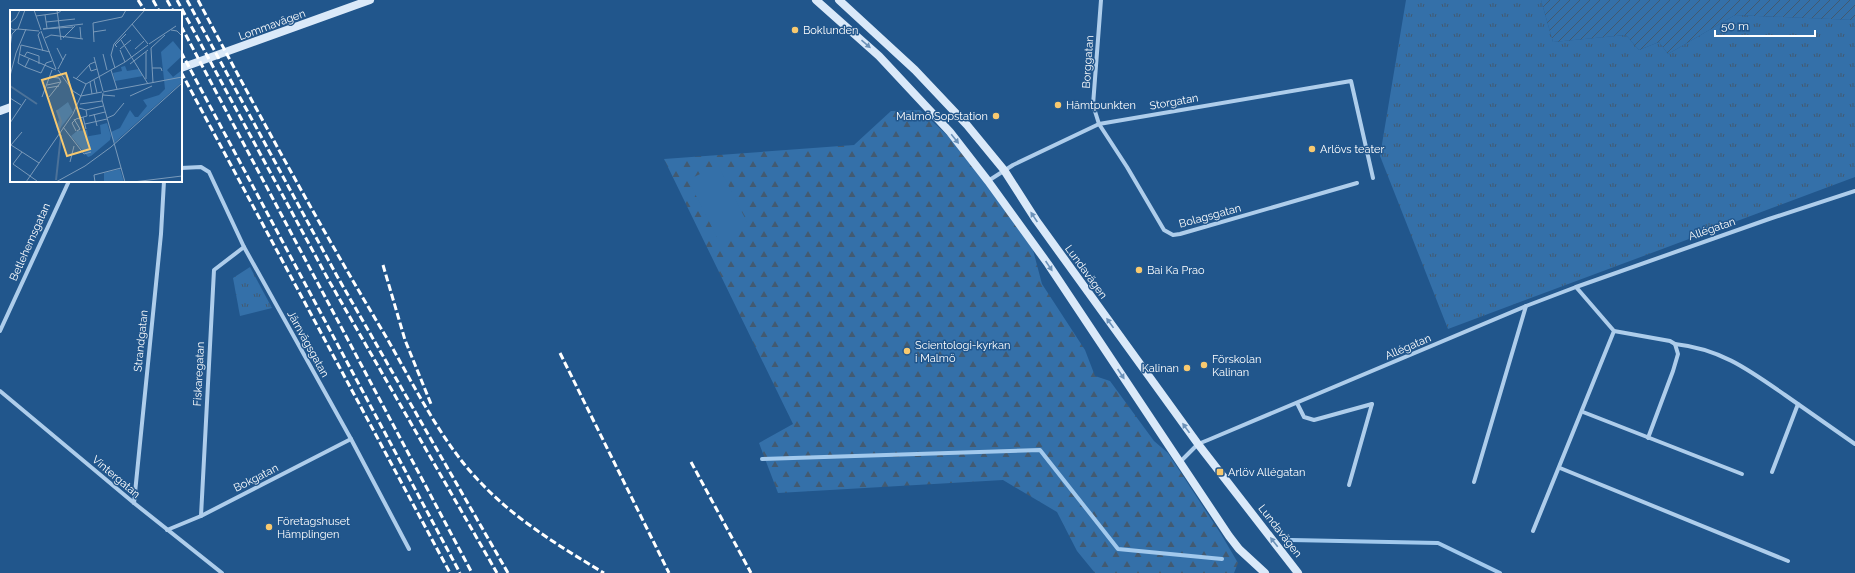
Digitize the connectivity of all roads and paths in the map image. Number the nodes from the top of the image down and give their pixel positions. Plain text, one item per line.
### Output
1 (370, 0) edge
2 (816, 0) edge
3 (839, 0) edge
4 (1101, 0) edge
5 (182, 68) edge
6 (10, 107) edge
7 (0, 111) edge
8 (1099, 124) junction
9 (182, 168) edge
10 (1004, 170) junction
11 (1373, 178) dead end
12 (988, 181) junction
13 (68, 182) edge
14 (164, 182) edge
15 (1357, 183) dead end
16 (1855, 191) edge
17 (244, 247) junction
18 (1576, 287) junction
19 (1526, 306) junction
20 (0, 331) edge
21 (1614, 331) junction
22 (1675, 344) junction
23 (1, 394) edge
24 (1297, 403) junction
25 (1798, 404) junction
26 (1583, 412) junction
27 (1648, 438) junction
28 (351, 439) junction
29 (1198, 444) junction
30 (1855, 444) edge
31 (1180, 462) junction
32 (1560, 468) junction
33 (1772, 472) dead end
34 (1742, 474) dead end
35 (1474, 482) dead end
36 (1349, 485) dead end
37 (134, 503) junction
38 (201, 516) junction
39 (167, 530) junction
40 (1534, 531) dead end
41 (409, 549) dead end
42 (1788, 561) dead end
43 (222, 573) edge
44 (1264, 573) edge
45 (1298, 573) edge

1 - 5 main road, Lommavägen
2 -> 12 main road
3 - 10 main road, Lundavägen
4 - 8 street, Borggatan
6 - 7 main road
8 - 10 street, Storgatan
8 - 11 street, Storgatan
8 - 15 street, Bolagsgatan
9 - 17 street, Järnvägsgatan
10 - 12 street, Storgatan
29 -> 10 main road, Lundavägen
12 -> 31 main road
13 - 20 street, Betlehemsgatan
14 - 37 street, Strandgatan
16 - 18 street, Allégatan
17 - 28 street, Järnvägsgatan
17 - 38 street, Fiskaregatan
18 - 19 street, Allégatan
18 - 21 street
19 - 24 street, Allégatan
19 - 35 street
21 - 22 street
21 - 26 street
22 - 25 street
22 - 27 street
23 - 37 street, Vintergatan
24 - 29 street, Allégatan
24 - 36 street
25 - 30 street
25 - 33 street
26 - 27 street
26 - 32 street
27 - 34 street
28 - 38 street, Bokgatan
28 - 41 street, Järnvägsgatan
29 - 31 street, Allégatan
45 -> 29 main road, Lundavägen
31 - 44 main road
32 - 40 street
32 - 42 street
37 - 39 street, Vintergatan
38 - 39 street, Bokgatan
39 - 43 street, Vintergatan

